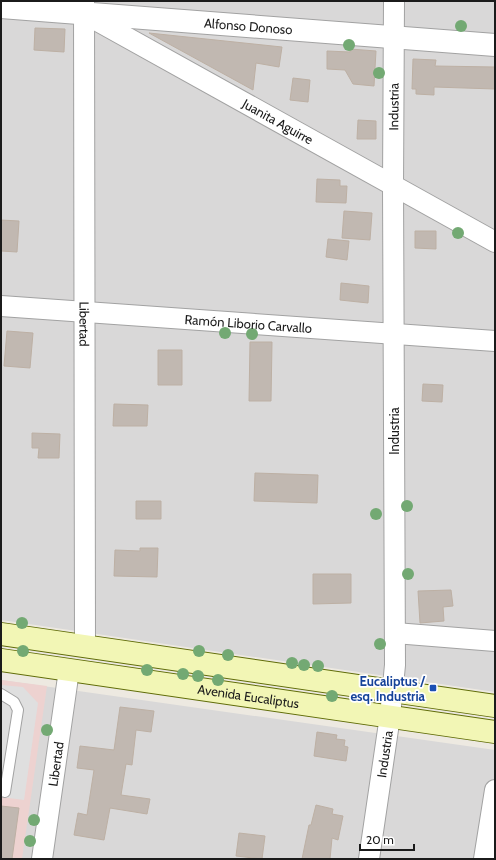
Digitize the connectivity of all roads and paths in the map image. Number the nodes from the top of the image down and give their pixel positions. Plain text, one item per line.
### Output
1 (61, 1) edge
2 (394, 1) edge
3 (1, 7) edge
4 (84, 7) edge
5 (394, 37) junction
6 (495, 45) edge
7 (393, 186) junction
8 (495, 242) edge
9 (1, 306) edge
10 (85, 312) junction
11 (394, 334) junction
12 (495, 341) edge
13 (395, 633) junction
14 (1, 634) edge
15 (495, 641) edge
16 (85, 646) junction
17 (1, 660) edge
18 (69, 670) junction
19 (393, 691) junction
20 (1, 694) edge
21 (495, 706) edge
22 (390, 716) junction
23 (495, 732) edge
24 (495, 790) edge
25 (1, 791) edge
26 (42, 859) edge
27 (369, 859) edge
28 (484, 859) edge

1 - 4 street, Juanita Aguirre
2 - 5 street, Industria
3 - 4 street, Alfonso Donoso
4 - 5 street, Alfonso Donoso
4 - 7 street, Juanita Aguirre
4 - 10 street, Libertad
5 - 6 street, Alfonso Donoso
5 - 7 street, Industria
7 - 8 street, Juanita Aguirre
7 - 11 street, Industria
9 - 10 street, Ramón Liborio Carvallo
10 - 11 street, Ramón Liborio Carvallo
10 - 16 street, Libertad
11 - 12 street, Ramón Liborio Carvallo
11 - 13 street, Industria
13 - 15 street
13 - 19 street, Industria
14 - 16 main road, Avenida Eucaliptus
16 - 19 main road, Avenida Eucaliptus
17 - 18 main road, Avenida Eucaliptus
18 - 22 main road, Avenida Eucaliptus
18 - 26 street, Libertad
19 - 21 main road, Avenida Eucaliptus
19 - 22 street, Industria
20 - 25 lane
22 - 23 main road, Avenida Eucaliptus
22 - 27 street, Industria
24 - 28 street

